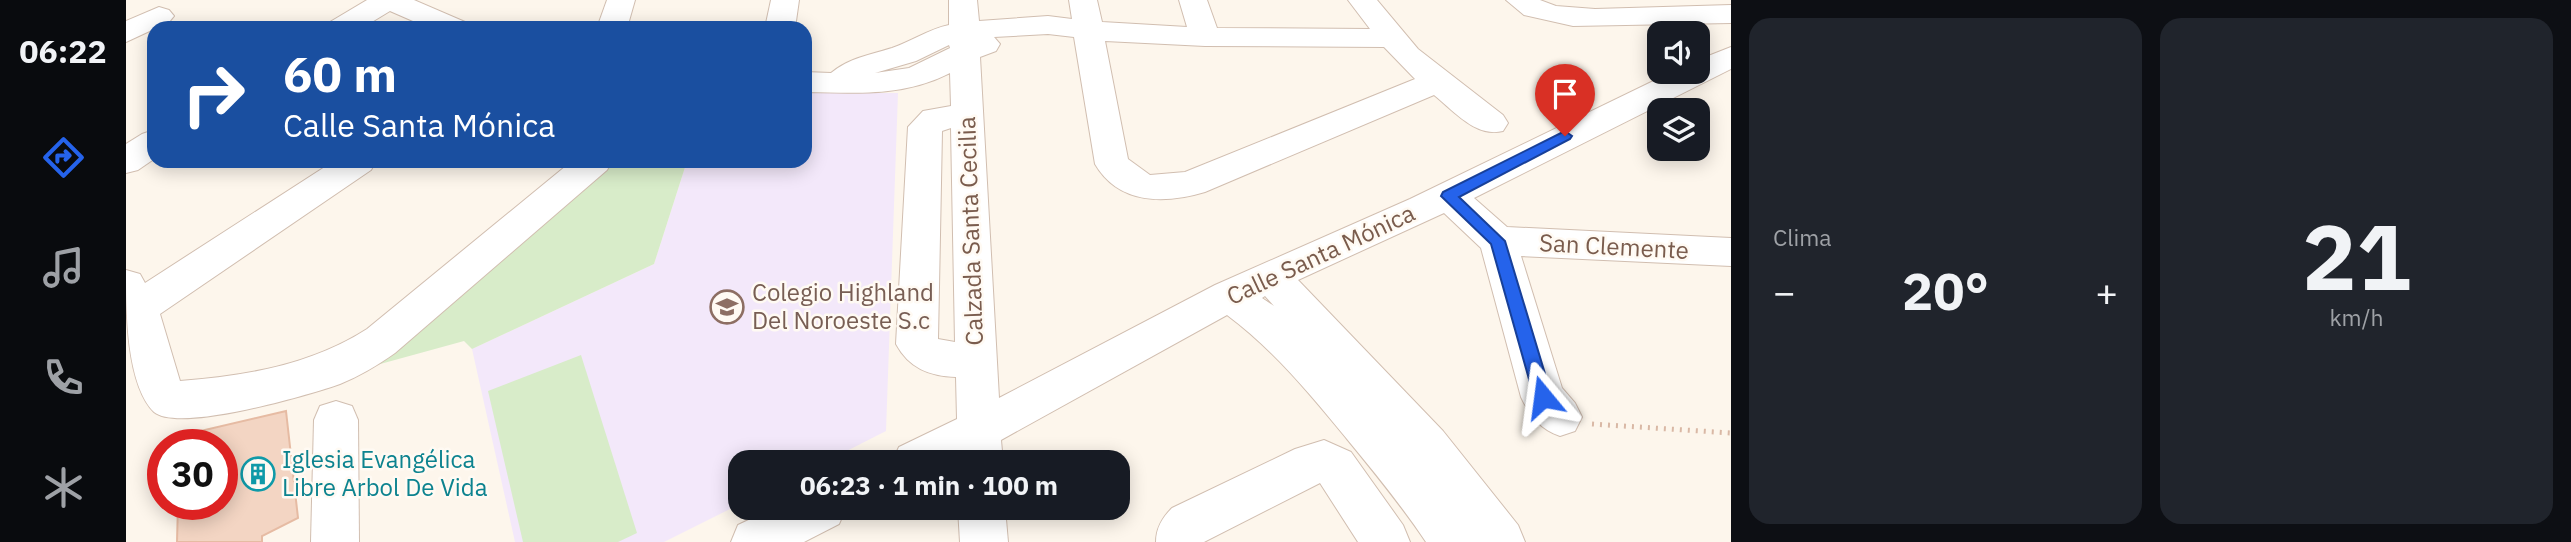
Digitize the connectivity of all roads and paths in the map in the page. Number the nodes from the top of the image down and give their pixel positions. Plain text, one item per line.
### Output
1 (389, 0) edge
2 (621, 0) edge
3 (785, 0) edge
4 (1193, 0) edge
5 (1362, 0) edge
6 (1520, 0) edge
7 (1671, 7) edge
8 (1731, 15) edge
9 (159, 16) dead end
10 (449, 17) edge
11 (149, 21) edge
12 (353, 21) edge
13 (614, 21) edge
14 (781, 21) edge
15 (147, 22) edge
16 (1092, 24) edge
17 (964, 27) edge
18 (126, 33) edge
19 (1205, 37) junction
20 (1391, 38) junction
21 (1731, 57) edge
22 (812, 82) edge
23 (1437, 82) junction
24 (967, 115) junction
25 (1491, 122) dead end
26 (147, 147) edge
27 (126, 161) edge
28 (347, 168) edge
29 (587, 168) edge
30 (1448, 196) junction
31 (1498, 241) junction
32 (1731, 252) edge
33 (1271, 277) junction
34 (132, 296) edge
35 (1230, 296) junction
36 (976, 359) junction
37 (1343, 377) junction
38 (1560, 417) joint
39 (336, 421) dead end
40 (1731, 433) edge
41 (979, 447) edge
42 (1409, 453) junction
43 (798, 520) edge
44 (983, 520) edge
45 (335, 542) edge
46 (755, 542) edge
47 (984, 542) edge
48 (1180, 542) edge
49 (1387, 542) edge
50 (1454, 542) edge
51 (1501, 542) edge

1 - 10 street
1 - 12 street
2 - 13 street
3 - 14 street
4 - 19 street
5 - 20 street
6 - 7 street
7 - 8 street
9 - 11 street
15 - 18 street
16 - 17 street
16 - 19 street
16 - 23 street
17 - 22 street
17 - 24 street, Calzada Santa Cecilia
19 - 20 street
20 - 23 street
21 - 30 street, Calle Santa Mónica
23 - 25 street
24 - 36 street, Calzada Santa Cecilia
24 - 36 street
26 - 27 street
28 - 34 street
29 - 34 street
30 - 31 street
30 - 33 street, Calle Santa Mónica
31 - 32 street, San Clemente
31 - 38 street, San Clemente
33 - 35 street, Calle Santa Mónica
33 - 37 street
35 - 37 street
35 - 41 street, Calle Santa Mónica
36 - 41 street, Calzada Santa Cecilia
37 - 42 street
38 - 40 path
39 - 45 street
42 - 50 street
42 - 51 street
43 - 46 street
44 - 47 street
48 - 49 street

